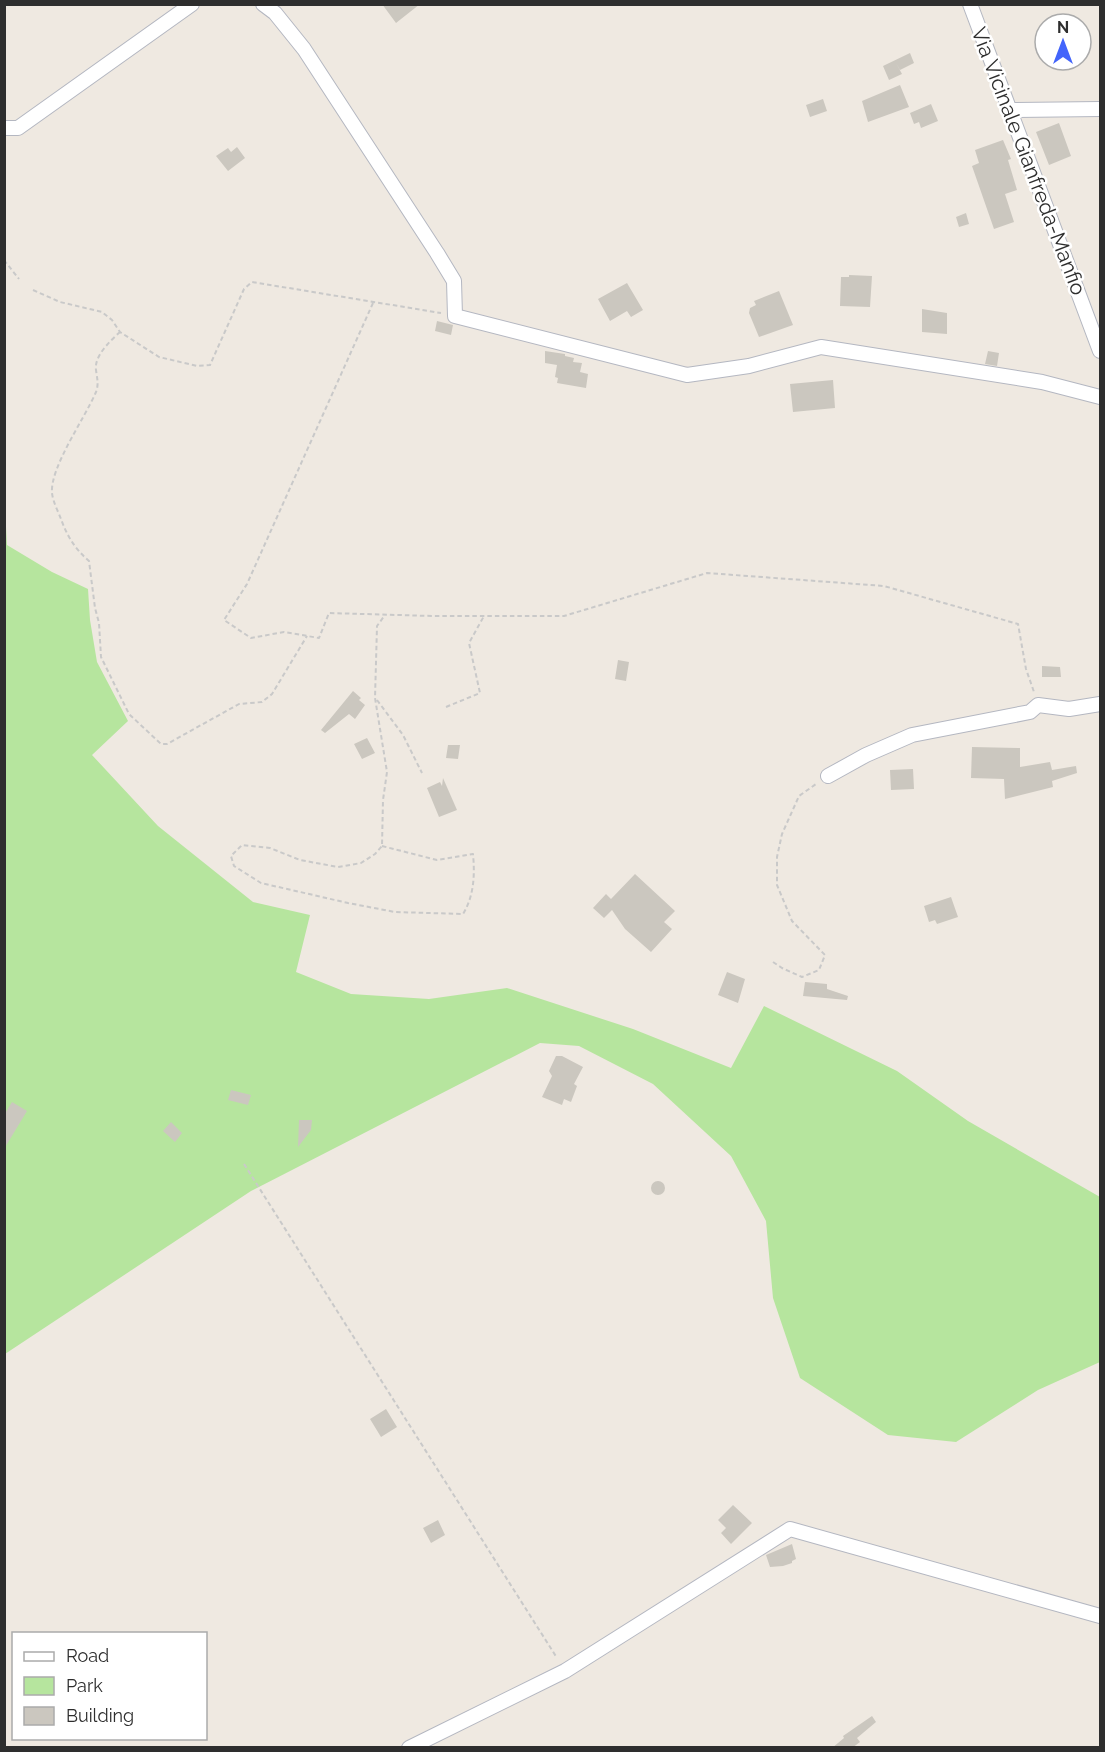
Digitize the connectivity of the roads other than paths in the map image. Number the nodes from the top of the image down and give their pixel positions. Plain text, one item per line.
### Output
1 (192, 4) edge
2 (263, 4) edge
3 (970, 4) edge
4 (1101, 109) edge
5 (1010, 110) junction
6 (4, 128) edge
7 (1101, 351) edge
8 (1101, 397) edge
9 (1101, 704) edge
10 (828, 776) road end
11 (1101, 1616) edge
12 (410, 1748) edge

1 - 6 street
2 - 8 street
3 - 5 street, Via Vicinale Gianfreda-Manfio
4 - 5 street
5 - 7 street, Via Vicinale Gianfreda-Manfio
9 - 10 street
11 - 12 street

